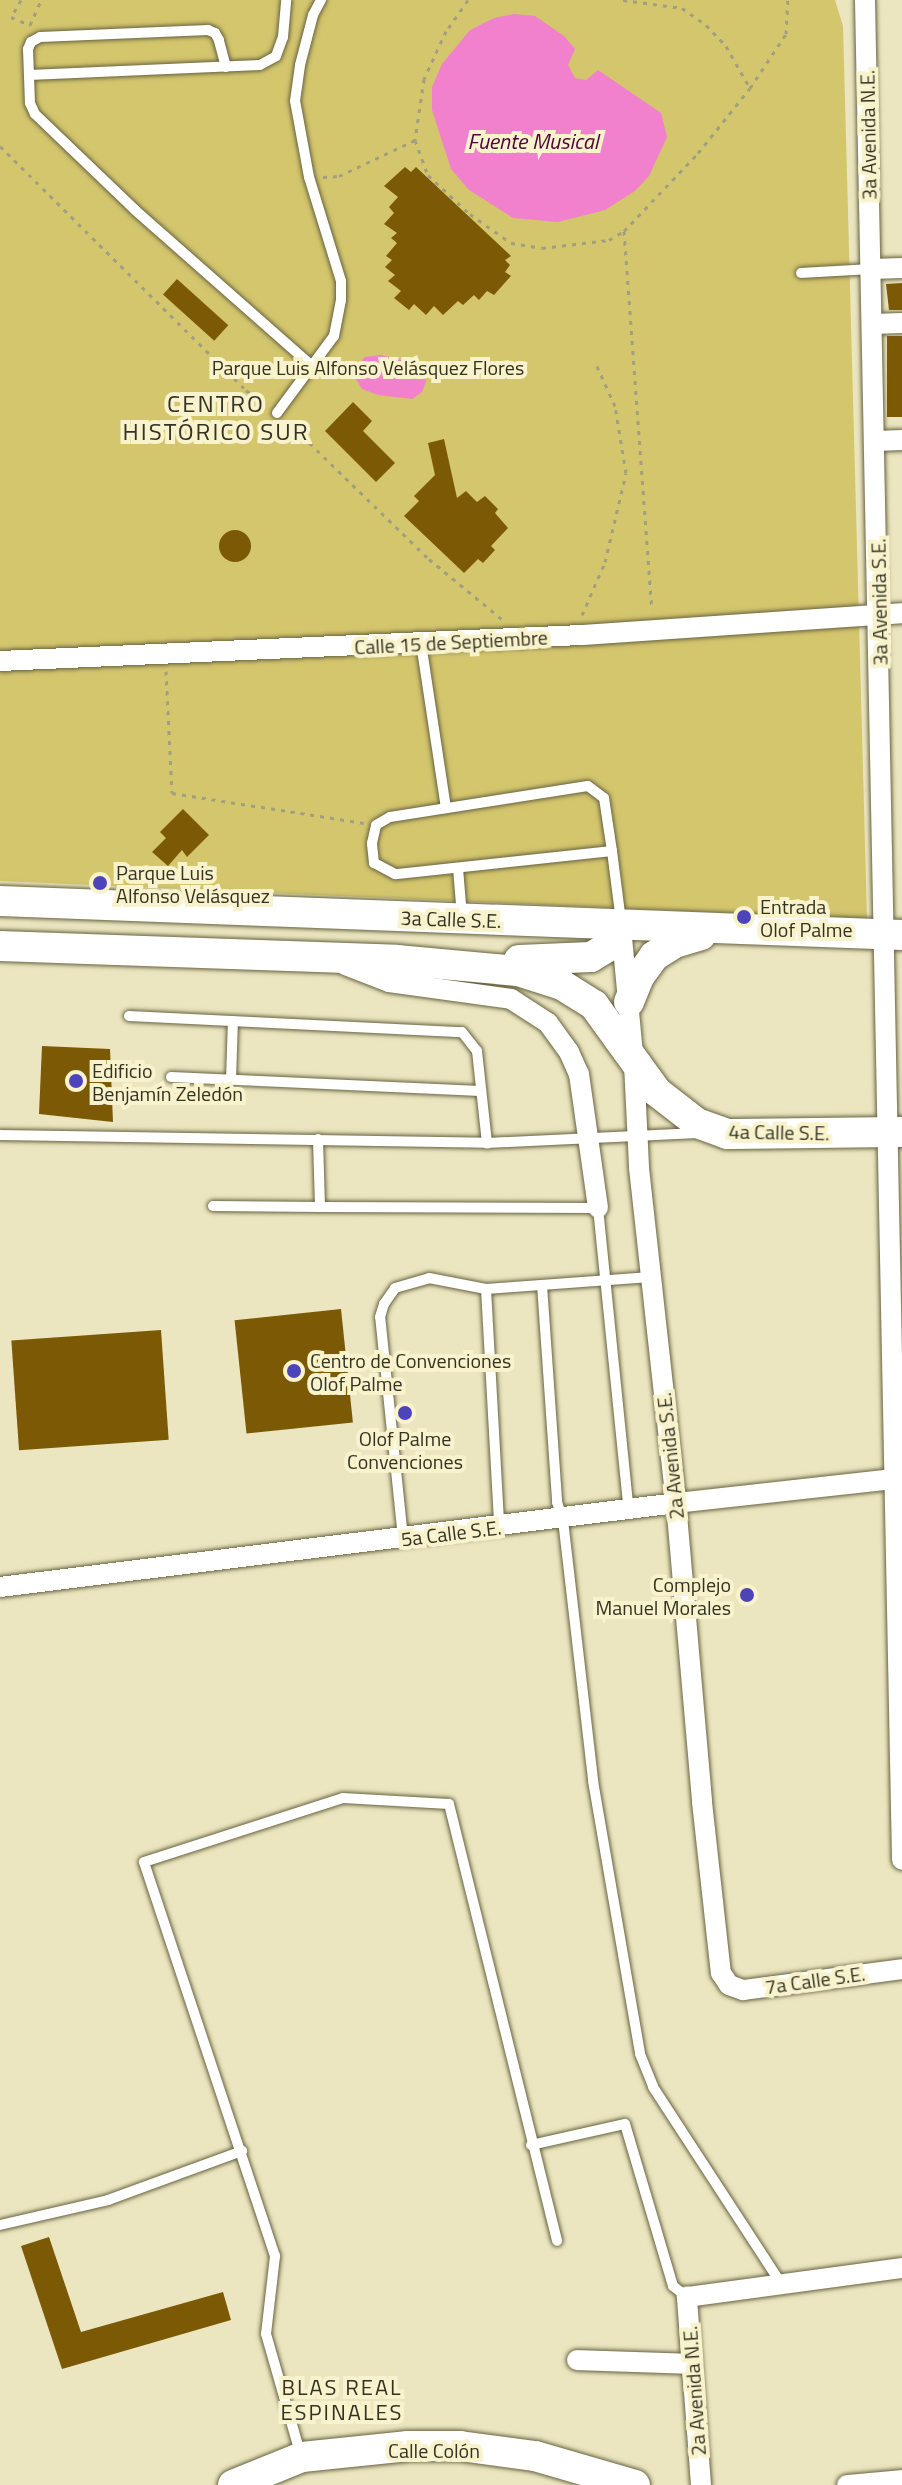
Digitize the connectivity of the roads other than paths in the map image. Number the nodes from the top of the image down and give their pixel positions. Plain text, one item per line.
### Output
1 (286, 0) edge
2 (321, 0) edge
3 (865, 0) edge
4 (226, 67) junction
5 (29, 75) junction
6 (902, 268) edge
7 (871, 269) junction
8 (801, 273) dead end
9 (902, 323) edge
10 (872, 324) junction
11 (312, 366) junction
12 (277, 413) road end
13 (902, 440) edge
14 (875, 441) junction
15 (902, 613) edge
16 (879, 615) junction
17 (421, 643) junction
18 (0, 661) edge
19 (446, 808) junction
20 (612, 851) junction
21 (458, 868) junction
22 (0, 901) edge
23 (462, 919) junction
24 (621, 925) junction
25 (730, 929) junction
26 (893, 935) edge
27 (0, 946) edge
28 (322, 957) junction
29 (397, 960) junction
30 (629, 1002) junction
31 (129, 1016) dead end
32 (233, 1021) junction
33 (634, 1064) junction
34 (171, 1077) dead end
35 (231, 1080) junction
36 (481, 1091) junction
37 (719, 1132) junction
38 (896, 1132) edge
39 (0, 1135) edge
40 (638, 1138) junction
41 (318, 1139) junction
42 (589, 1140) junction
43 (487, 1143) junction
44 (213, 1206) dead end
45 (320, 1207) junction
46 (598, 1208) junction
47 (651, 1277) junction
48 (608, 1281) junction
49 (542, 1285) junction
50 (486, 1289) junction
51 (898, 1479) edge
52 (676, 1503) junction
53 (629, 1511) junction
54 (563, 1520) junction
55 (499, 1527) junction
56 (403, 1539) junction
57 (0, 1587) edge
58 (593, 1781) junction
59 (579, 1784) dead end
60 (902, 1860) edge
61 (902, 1969) edge
62 (729, 1985) joint
63 (531, 2145) junction
64 (242, 2151) junction
65 (0, 2225) edge
66 (557, 2241) dead end
67 (902, 2268) edge
68 (781, 2283) junction
69 (687, 2297) junction
70 (577, 2360) dead end
71 (692, 2364) junction
72 (302, 2457) junction
73 (902, 2480) edge
74 (233, 2485) edge
75 (635, 2485) edge
76 (701, 2485) edge
77 (847, 2485) edge

1 - 4 lane
2 - 11 lane
3 - 7 street, 3a Avenida N.E.
4 - 5 lane
4 - 5 lane
5 - 11 lane
6 - 7 street
7 - 8 lane
7 - 10 street, 3a Avenida S.E.
9 - 10 street
10 - 14 street, 3a Avenida S.E.
11 - 12 lane
13 - 14 street
14 - 16 street, 3a Avenida S.E.
15 - 16 street, Calle 15 de Septiembre
16 - 17 street, Calle 15 de Septiembre
16 - 26 street, 3a Avenida S.E.
17 - 18 street, Calle 15 de Septiembre
17 - 19 lane
19 - 20 lane
19 - 21 lane
20 - 21 lane
20 - 24 lane
21 - 23 lane
22 - 23 street, 3a Calle S.E.
23 - 24 street, 3a Calle S.E.
24 - 25 street, 3a Calle S.E.
24 - 29 street
24 - 30 street, 2a Avenida S.E.
25 - 26 street, 3a Calle S.E.
25 - 30 street
26 - 38 street
27 - 28 street
28 - 29 street
28 - 42 street
29 - 33 street
30 - 33 street, 2a Avenida S.E.
31 - 32 lane
32 - 35 lane
32 - 36 lane
33 - 37 street, 4a Calle S.E.
33 - 40 street, 2a Avenida S.E.
34 - 35 lane
35 - 36 lane
36 - 43 lane
37 - 38 street, 4a Calle S.E.
37 - 40 lane
38 - 51 street
39 - 41 lane
40 - 42 lane
40 - 47 street, 2a Avenida S.E.
41 - 43 lane
41 - 45 lane
42 - 43 lane
42 - 46 street
44 - 45 lane
45 - 46 lane
46 - 48 lane
47 - 48 lane
47 - 52 street, 2a Avenida S.E.
48 - 49 lane
48 - 53 lane
49 - 50 lane
49 - 54 lane
50 - 55 lane
50 - 56 lane
51 - 52 street, 5a Calle S.E.
51 - 60 street
52 - 53 street, 5a Calle S.E.
52 - 62 street, 2a Avenida S.E.
53 - 54 street, 5a Calle S.E.
54 - 55 street, 5a Calle S.E.
54 - 58 lane
55 - 56 street, 5a Calle S.E.
56 - 57 street, 5a Calle S.E.
58 - 59 lane
58 - 68 lane
61 - 62 street, 7a Calle S.E.
63 - 64 lane
63 - 66 lane
63 - 69 lane
64 - 65 lane
64 - 72 lane
67 - 68 street
68 - 69 street
69 - 71 street, 2a Avenida N.E.
70 - 71 street
71 - 76 street, 2a Avenida N.E.
72 - 74 street, Calle Colón
72 - 75 street, Calle Colón
73 - 77 street

